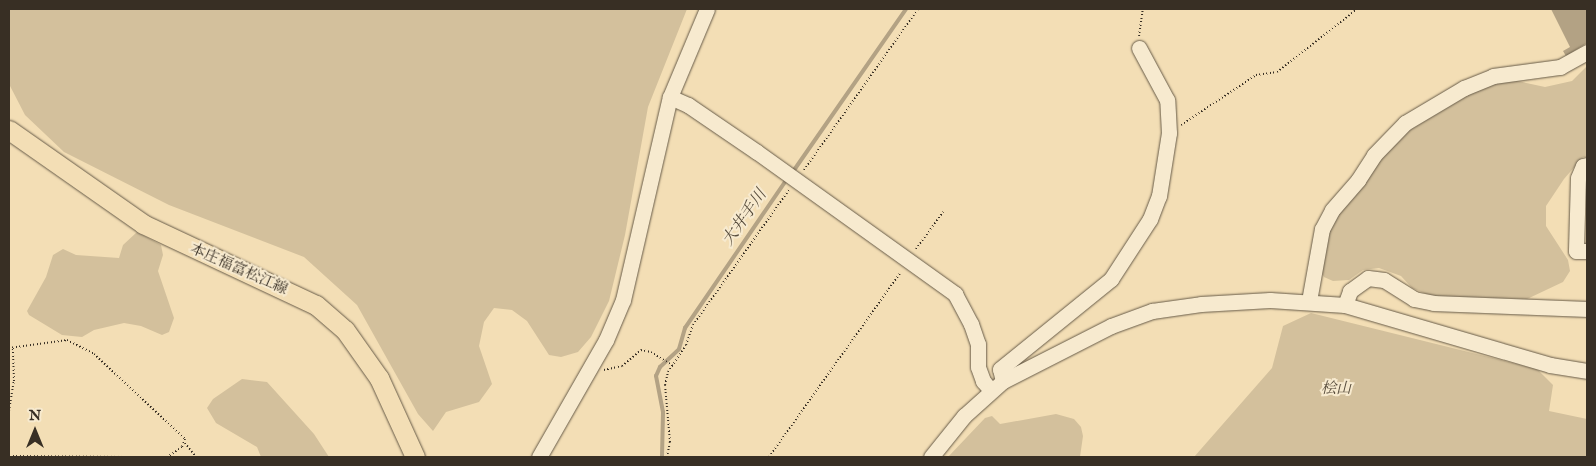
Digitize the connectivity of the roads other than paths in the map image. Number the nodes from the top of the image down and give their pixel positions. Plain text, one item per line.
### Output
1 (707, 9) edge
2 (1139, 48) road end
3 (1587, 52) edge
4 (670, 97) junction
5 (9, 130) edge
6 (1587, 165) edge
7 (1587, 251) edge
8 (1309, 301) junction
9 (1345, 305) junction
10 (1587, 309) edge
11 (1587, 371) edge
12 (997, 385) junction
13 (415, 457) edge
14 (539, 457) edge
15 (931, 457) edge

1 - 4 street
2 - 12 street
3 - 8 street
4 - 12 street
4 - 14 street
5 - 13 main road, 本庄福富松江線
6 - 7 street
8 - 9 street
8 - 12 street
9 - 10 street
9 - 11 street
12 - 15 street

